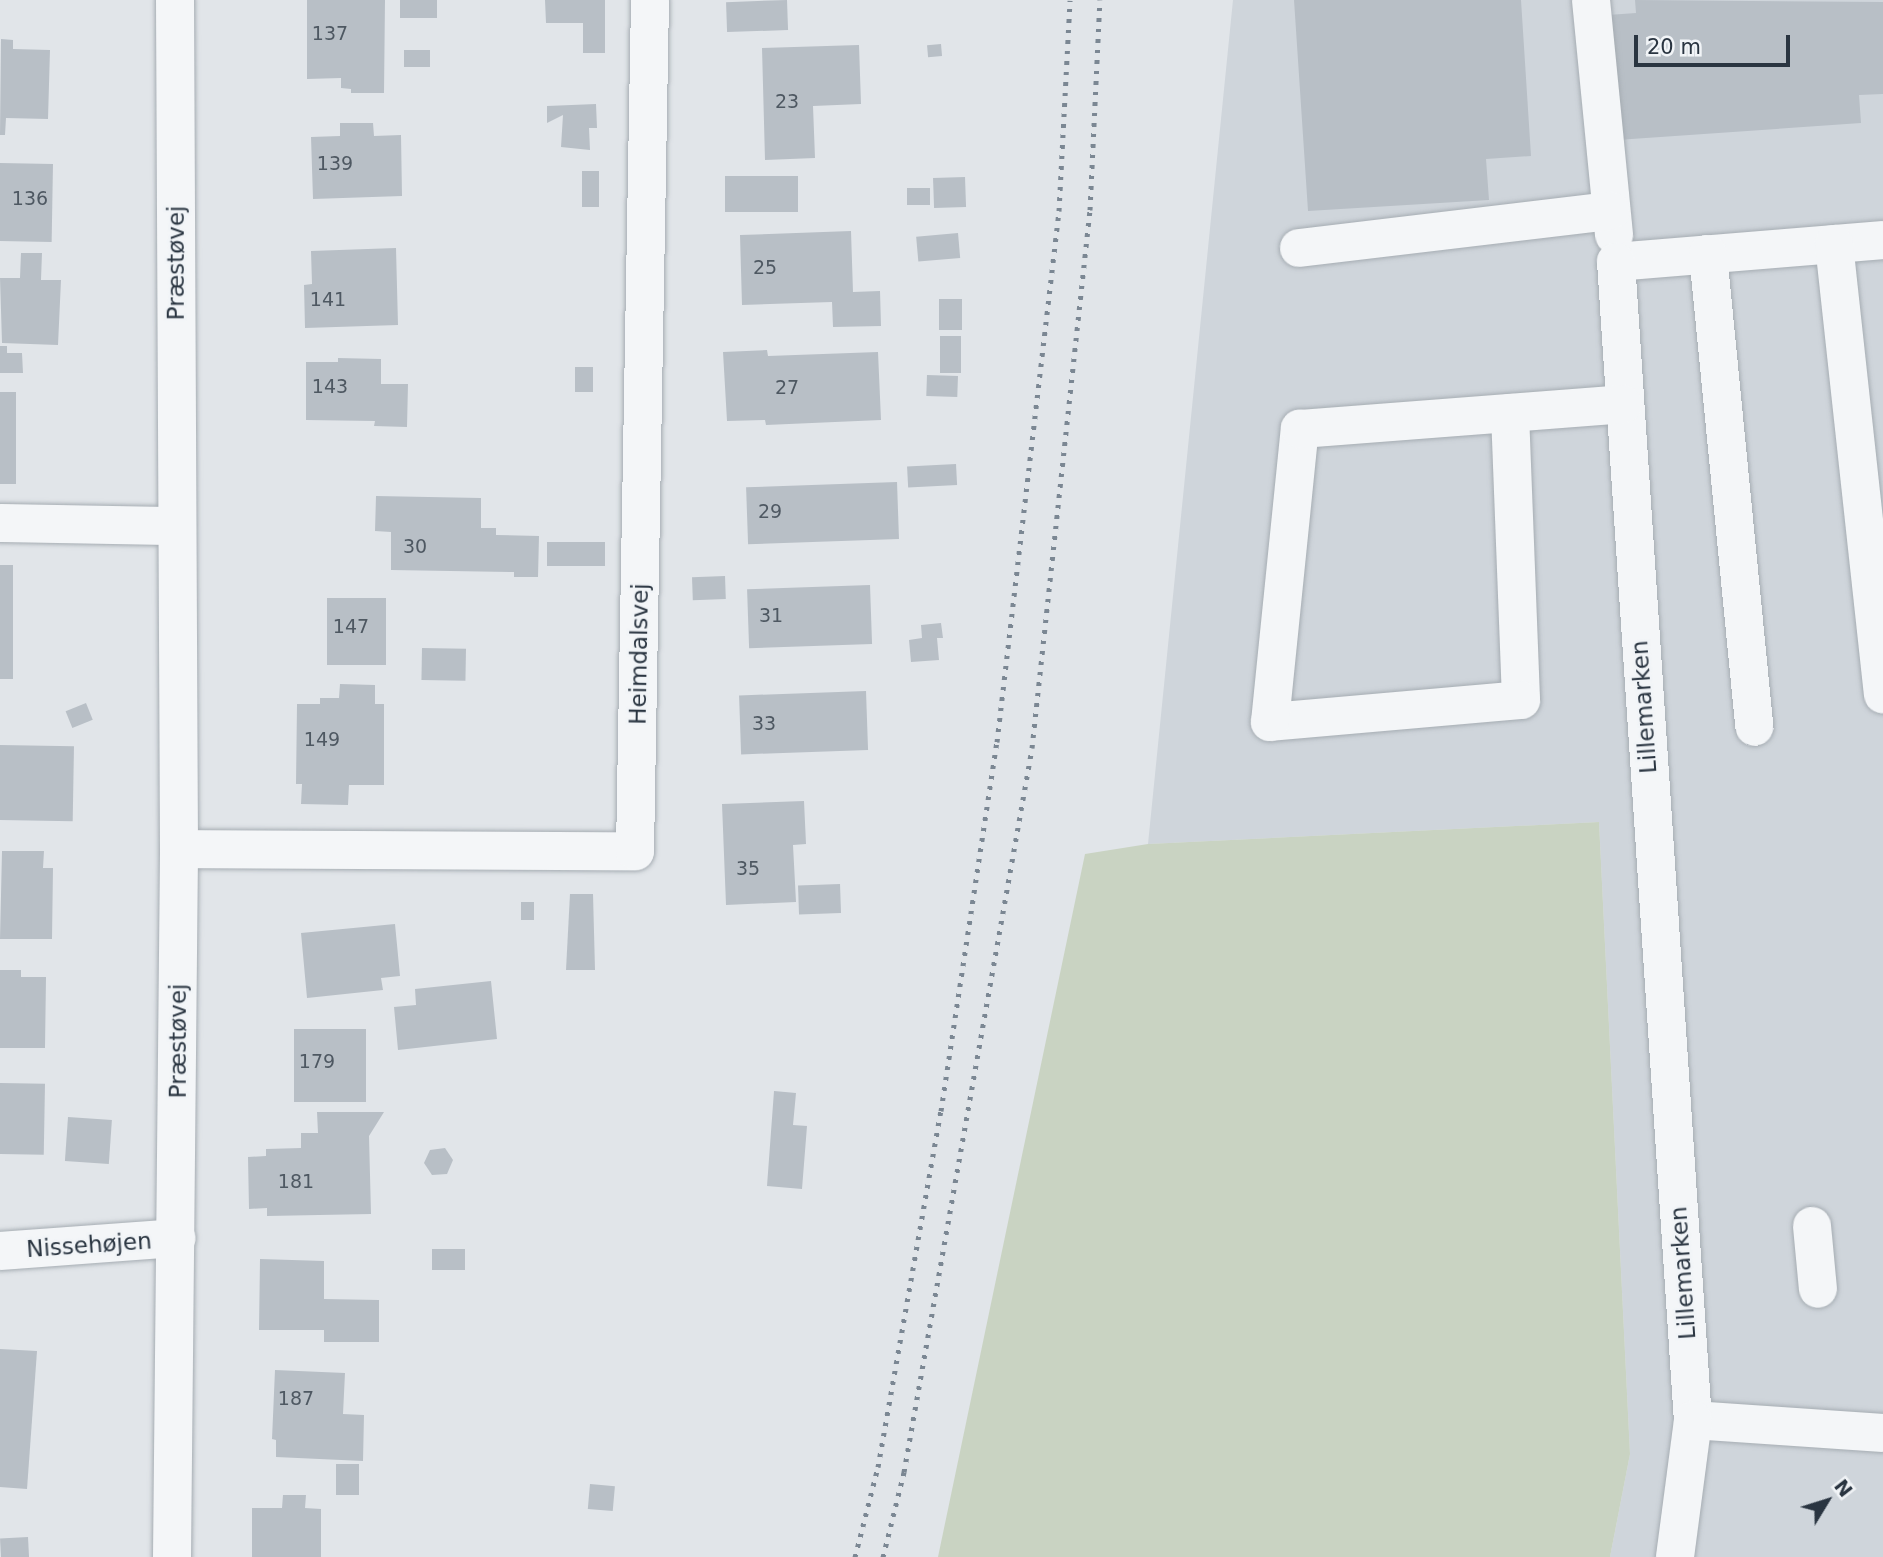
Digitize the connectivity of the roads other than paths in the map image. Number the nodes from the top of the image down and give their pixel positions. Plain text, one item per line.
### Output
1 (175, 0) edge
2 (650, 0) edge
3 (1591, 0) edge
4 (1611, 211) junction
5 (1883, 240) edge
6 (1835, 244) junction
7 (1299, 248) dead end
8 (1708, 254) junction
9 (1616, 262) junction
10 (1622, 404) junction
11 (1510, 413) junction
12 (1868, 418) edge
13 (0, 523) edge
14 (177, 526) junction
15 (1883, 694) edge
16 (1754, 727) dead end
17 (179, 849) junction
18 (1812, 1226) dead end
19 (177, 1238) junction
20 (0, 1251) edge
21 (1818, 1289) dead end
22 (1693, 1420) junction
23 (1883, 1433) edge
24 (172, 1557) edge
25 (1675, 1557) edge

1 - 14 street, Præstøvej
2 - 17 street, Heimdalsvej
3 - 4 street, Lillemarken
4 - 7 street
4 - 9 street, Lillemarken
5 - 6 street
6 - 8 street
6 - 12 street
8 - 9 street
8 - 16 street
9 - 10 street, Lillemarken
10 - 11 street
10 - 22 street, Lillemarken
11 - 11 street
12 - 15 street
13 - 14 street
14 - 17 street, Præstøvej
17 - 19 street, Præstøvej
18 - 21 street
19 - 20 street, Nissehøjen
19 - 24 street, Præstøvej
22 - 23 street
22 - 25 street, Lillemarken

